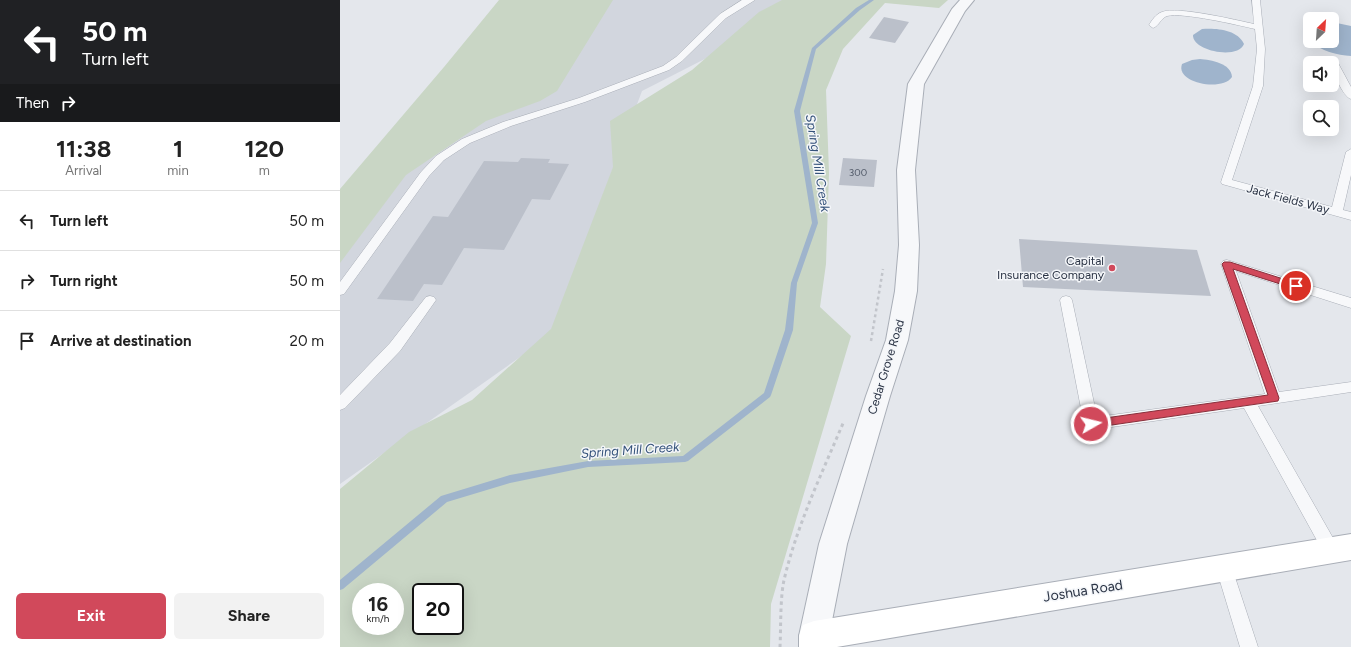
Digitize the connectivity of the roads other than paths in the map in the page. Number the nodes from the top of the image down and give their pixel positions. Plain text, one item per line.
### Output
1 (751, 0) edge
2 (967, 0) edge
3 (1256, 0) edge
4 (1153, 25) dead end
5 (1259, 27) junction
6 (1339, 74) edge
7 (1351, 96) edge
8 (1351, 152) edge
9 (1337, 212) junction
10 (1351, 216) edge
11 (340, 291) edge
12 (430, 300) dead end
13 (1066, 300) dead end
14 (1351, 303) edge
15 (1351, 387) edge
16 (1274, 398) junction
17 (1248, 402) junction
18 (340, 404) edge
19 (1341, 548) edge
20 (1224, 568) junction
21 (814, 642) edge
22 (1249, 647) edge

1 - 11 lane
2 - 21 street, Cedar Grove Road
3 - 5 lane
4 - 5 lane
5 - 9 lane, Jack Fields Way
6 - 7 lane
8 - 9 lane
9 - 10 lane, Jack Fields Way
12 - 18 lane
13 - 17 lane
14 - 16 lane
15 - 16 lane
16 - 17 lane
17 - 19 lane
19 - 20 main road, Joshua Road
20 - 21 main road, Joshua Road
20 - 22 lane

